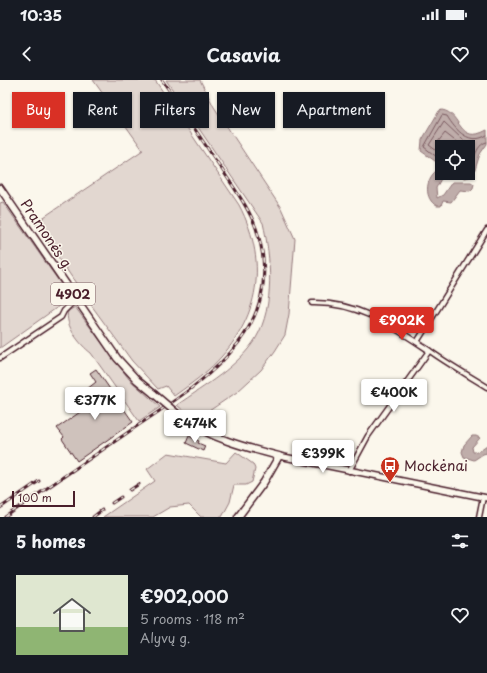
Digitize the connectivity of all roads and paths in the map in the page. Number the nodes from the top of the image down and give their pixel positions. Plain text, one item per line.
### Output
1 (0, 188) edge
2 (487, 230) edge
3 (76, 300) junction
4 (312, 303) dead end
5 (417, 342) junction
6 (429, 351) junction
7 (0, 358) edge
8 (487, 388) edge
9 (279, 456) junction
10 (349, 471) junction
11 (485, 497) edge
12 (238, 517) edge
13 (480, 517) edge

1 - 3 highway, Pramonės g. / 4902
2 - 5 street
3 - 7 street
3 - 9 highway, Pramonės g. / 4902, bridge
4 - 5 street
5 - 6 street
6 - 8 street
6 - 10 street
9 - 10 main road, Pramonės g. / 4902
9 - 12 highway
10 - 11 main road, Pramonės g. / 4902
11 - 13 street

